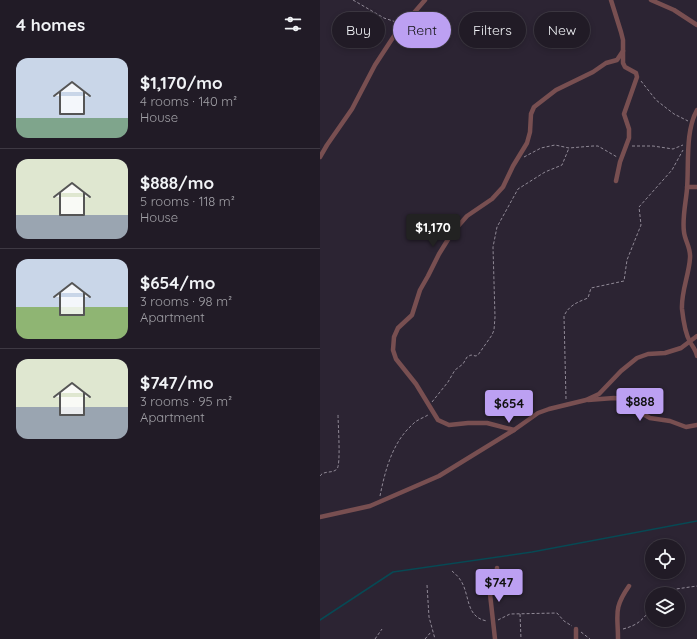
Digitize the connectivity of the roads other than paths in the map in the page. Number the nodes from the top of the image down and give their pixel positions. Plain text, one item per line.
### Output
1 (425, 0) edge
2 (611, 0) edge
3 (651, 0) edge
4 (697, 25) edge
5 (623, 51) junction
6 (697, 110) edge
7 (320, 157) edge
8 (616, 182) dead end
9 (688, 187) junction
10 (697, 187) edge
11 (697, 336) edge
12 (690, 342) junction
13 (697, 356) edge
14 (586, 400) junction
15 (697, 425) edge
16 (514, 430) junction
17 (320, 517) edge
18 (497, 568) dead end
19 (629, 586) dead end
20 (576, 629) road end
21 (495, 639) edge
22 (576, 639) edge
23 (618, 639) edge

1 - 7 street
2 - 5 street
3 - 4 street
5 - 8 street
5 - 16 street
6 - 9 street
9 - 10 street
9 - 12 street
11 - 12 street
12 - 13 street
12 - 14 street
14 - 15 street
14 - 16 street
16 - 17 street
18 - 21 street
19 - 23 street
20 - 22 street

